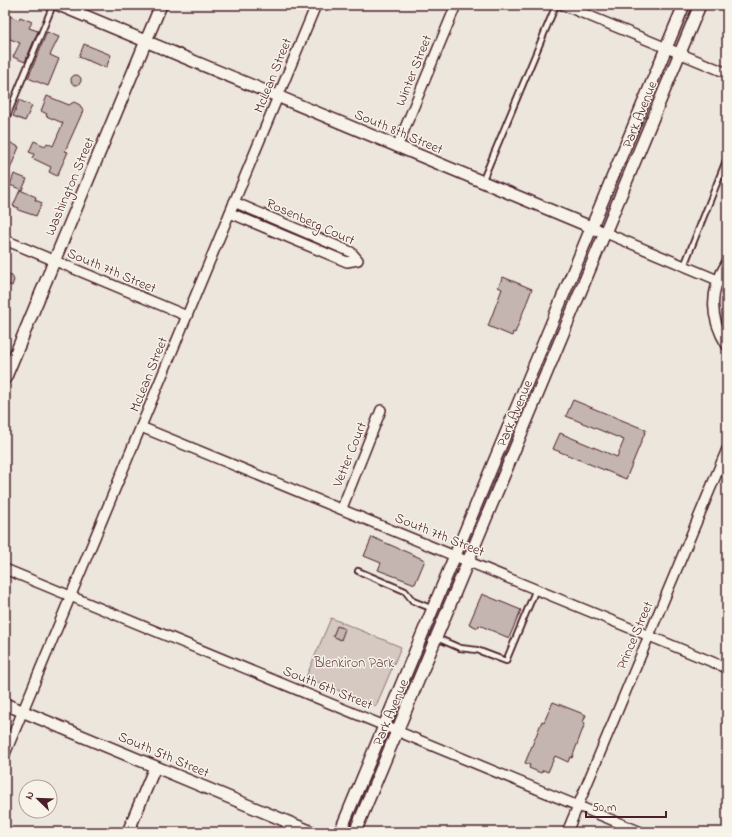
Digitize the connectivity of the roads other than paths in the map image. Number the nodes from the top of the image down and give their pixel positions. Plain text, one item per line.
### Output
1 (53, 5) edge
2 (60, 5) edge
3 (161, 5) edge
4 (316, 5) edge
5 (456, 5) edge
6 (556, 5) edge
7 (563, 5) edge
8 (684, 5) edge
9 (700, 5) edge
10 (146, 41) junction
11 (666, 48) junction
12 (680, 54) junction
13 (727, 74) edge
14 (279, 97) junction
15 (5, 121) edge
16 (397, 147) junction
17 (727, 158) edge
18 (482, 182) junction
19 (234, 202) junction
20 (230, 213) junction
21 (592, 228) junction
22 (606, 233) junction
23 (5, 240) edge
24 (54, 260) junction
25 (727, 262) edge
26 (684, 266) junction
27 (718, 280) junction
28 (727, 284) edge
29 (187, 316) junction
30 (727, 346) edge
31 (5, 379) edge
32 (382, 410) dead end
33 (141, 427) junction
34 (727, 449) edge
35 (342, 508) junction
36 (456, 555) junction
37 (469, 561) junction
38 (5, 568) edge
39 (358, 571) dead end
40 (536, 589) junction
41 (71, 596) junction
42 (433, 609) junction
43 (649, 636) junction
44 (437, 638) junction
45 (727, 668) edge
46 (5, 704) edge
47 (23, 711) junction
48 (384, 726) junction
49 (398, 731) junction
50 (5, 754) edge
51 (155, 767) junction
52 (578, 806) junction
53 (287, 827) edge
54 (128, 832) edge
55 (312, 832) edge
56 (340, 832) edge
57 (355, 832) edge
58 (568, 832) edge
59 (641, 832) edge

1 - 15 lane
2 - 10 street, South 8th Street
3 - 10 street, Washington Street
4 - 14 street, McLean Street
5 - 16 street, Winter Street
6 - 18 lane
7 - 11 street
8 - 11 street, Park Avenue
9 - 12 street, Park Avenue
10 - 14 street, South 8th Street
10 - 24 street, Washington Street
11 - 12 street
11 - 21 street, Park Avenue
12 - 13 street
12 - 22 street, Park Avenue
14 - 16 street, South 8th Street
14 - 19 street, McLean Street
16 - 18 street, South 8th Street
17 - 26 lane
18 - 21 street, South 8th Street
19 - 20 street, McLean Street
19 - 20 street, Rosenberg Court
20 - 29 street, McLean Street
21 - 22 street, South 8th Street
21 - 36 street, Park Avenue
22 - 26 street, South 8th Street
22 - 37 street, Park Avenue
23 - 24 street, South 7th Street
24 - 29 street, South 7th Street
24 - 31 street, Washington Street
25 - 27 street
26 - 27 street, South 8th Street
27 - 28 street, South 8th Street
27 - 30 street
29 - 33 street, McLean Street
32 - 35 street, Vetter Court
33 - 35 street, South 7th Street
33 - 41 street, McLean Street
34 - 43 street, Prince Street
35 - 36 street, South 7th Street
36 - 37 street, South 7th Street
36 - 42 street, Park Avenue
37 - 40 street, South 7th Street
37 - 44 street, Park Avenue
38 - 41 street, South 6th Street
39 - 42 lane
40 - 43 street, South 7th Street
40 - 44 lane
41 - 47 street, McLean Street
41 - 48 street, South 6th Street
42 - 48 street, Park Avenue
43 - 45 street, South 7th Street
43 - 52 street, Prince Street
44 - 49 street, Park Avenue
46 - 47 street, South 5th Street
47 - 50 street, McLean Street
47 - 51 street, South 5th Street
48 - 49 street, South 6th Street
48 - 56 street, Park Avenue
49 - 52 street, South 6th Street
49 - 57 street, Park Avenue
51 - 53 street, South 5th Street
51 - 54 street
52 - 58 street, Prince Street
52 - 59 street, South 6th Street
53 - 55 street, South 5th Street

